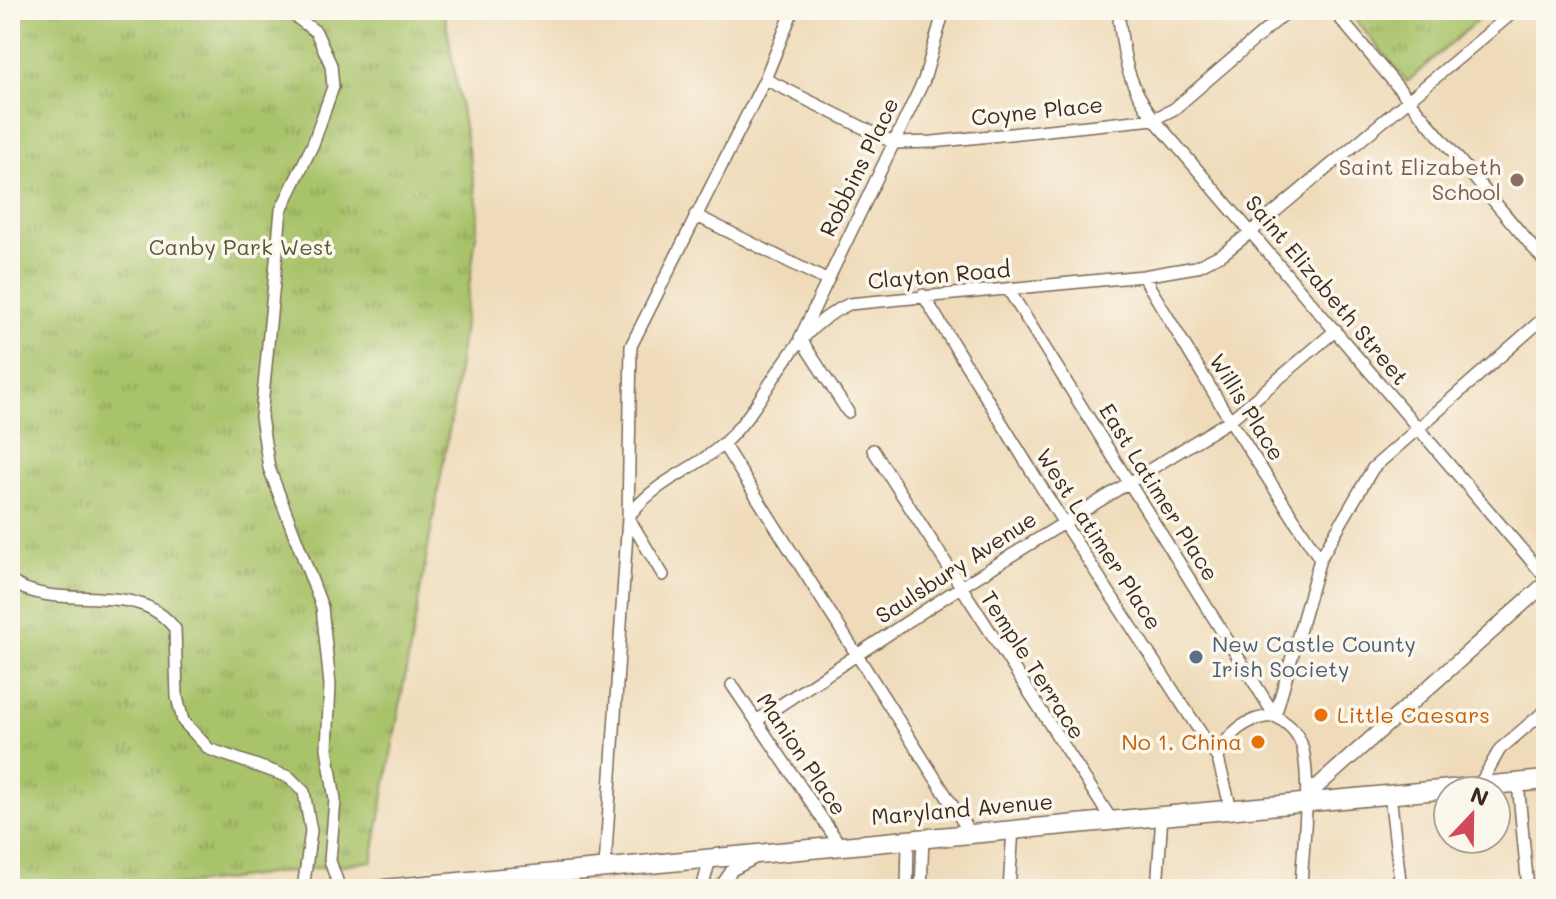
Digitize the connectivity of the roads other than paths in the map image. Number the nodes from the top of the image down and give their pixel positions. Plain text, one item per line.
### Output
1 (287, 10) edge
2 (793, 10) edge
3 (944, 10) edge
4 (1118, 10) edge
5 (1289, 10) edge
6 (1516, 10) edge
7 (1336, 13) edge
8 (765, 79) junction
9 (1410, 100) junction
10 (1154, 119) junction
11 (894, 143) junction
12 (695, 215) junction
13 (1252, 231) junction
14 (1546, 263) edge
15 (1143, 276) junction
16 (826, 280) junction
17 (1008, 289) junction
18 (923, 295) junction
19 (1546, 316) edge
20 (1336, 330) junction
21 (800, 338) junction
22 (848, 412) dead end
23 (1230, 420) junction
24 (1417, 426) junction
25 (723, 444) junction
26 (873, 450) dead end
27 (1129, 482) junction
28 (628, 517) junction
29 (1063, 522) junction
30 (1320, 559) junction
31 (663, 575) dead end
32 (1546, 580) edge
33 (10, 581) edge
34 (959, 588) junction
35 (858, 654) junction
36 (732, 685) dead end
37 (1546, 710) edge
38 (1275, 716) junction
39 (756, 721) junction
40 (1218, 759) junction
41 (1485, 775) edge
42 (1546, 780) edge
43 (1512, 783) edge
44 (1518, 783) junction
45 (1432, 790) edge
46 (1390, 794) junction
47 (1305, 802) junction
48 (1231, 809) junction
49 (1162, 815) junction
50 (1111, 819) junction
51 (1013, 829) junction
52 (970, 833) junction
53 (915, 838) junction
54 (840, 845) junction
55 (775, 851) junction
56 (710, 859) junction
57 (605, 867) junction
58 (534, 881) edge
59 (303, 889) edge
60 (340, 889) edge
61 (384, 889) edge
62 (702, 889) edge
63 (719, 889) edge
64 (907, 889) edge
65 (921, 889) edge
66 (1009, 889) edge
67 (1157, 889) edge
68 (1301, 889) edge
69 (1401, 889) edge
70 (1528, 889) edge

1 - 60 street
2 - 8 street
3 - 11 street, Robbins Place
4 - 10 street, Saint Elizabeth Street
5 - 10 street, Coyne Place
6 - 9 street, Clayton Road
7 - 9 street
8 - 11 street
8 - 12 street
9 - 13 street, Clayton Road
9 - 14 street
10 - 11 street, Coyne Place
10 - 13 street, Saint Elizabeth Street
11 - 16 street, Robbins Place
12 - 16 street
12 - 28 street
13 - 15 street, Clayton Road
13 - 20 street, Saint Elizabeth Street
15 - 17 street, Clayton Road
15 - 23 street, Willis Place
16 - 21 street, Robbins Place
17 - 18 street, Clayton Road
17 - 27 street, East Latimer Place
18 - 21 street, Clayton Road
18 - 29 street, West Latimer Place
19 - 24 street
20 - 23 street, Saulsbury Avenue
20 - 24 street, Saint Elizabeth Street
21 - 22 street
21 - 25 street, Clayton Road
23 - 27 street, Saulsbury Avenue
23 - 30 street, Willis Place
24 - 30 street
24 - 32 street, Saint Elizabeth Street
25 - 28 street, Clayton Road
25 - 35 street
26 - 34 street, Temple Terrace
27 - 29 street, Saulsbury Avenue
27 - 38 street, East Latimer Place
28 - 31 street
28 - 57 street
29 - 34 street, Saulsbury Avenue
29 - 40 street, West Latimer Place
30 - 38 street
32 - 47 street
33 - 59 street
34 - 35 street, Saulsbury Avenue
34 - 50 street, Temple Terrace
35 - 39 street, Saulsbury Avenue
35 - 52 street
36 - 39 street, Manion Place
37 - 41 street
38 - 40 street
38 - 47 street
39 - 54 street, Manion Place
40 - 48 street, West Latimer Place
42 - 44 main road, Maryland Avenue
43 - 44 main road, Maryland Avenue
44 - 70 street
45 - 46 main road, Maryland Avenue
46 - 47 main road, Maryland Avenue
46 - 69 street
47 - 48 main road, Maryland Avenue
47 - 68 street
48 - 49 main road, Maryland Avenue
49 - 50 main road, Maryland Avenue
49 - 67 street
50 - 51 main road, Maryland Avenue
51 - 52 main road, Maryland Avenue
51 - 66 street
52 - 53 main road, Maryland Avenue
53 - 54 main road, Maryland Avenue
53 - 64 street
53 - 65 street
54 - 55 main road, Maryland Avenue
55 - 56 main road, Maryland Avenue
55 - 63 street
56 - 57 main road, Maryland Avenue
56 - 62 street
57 - 58 main road, Maryland Avenue
58 - 61 main road, Maryland Avenue

